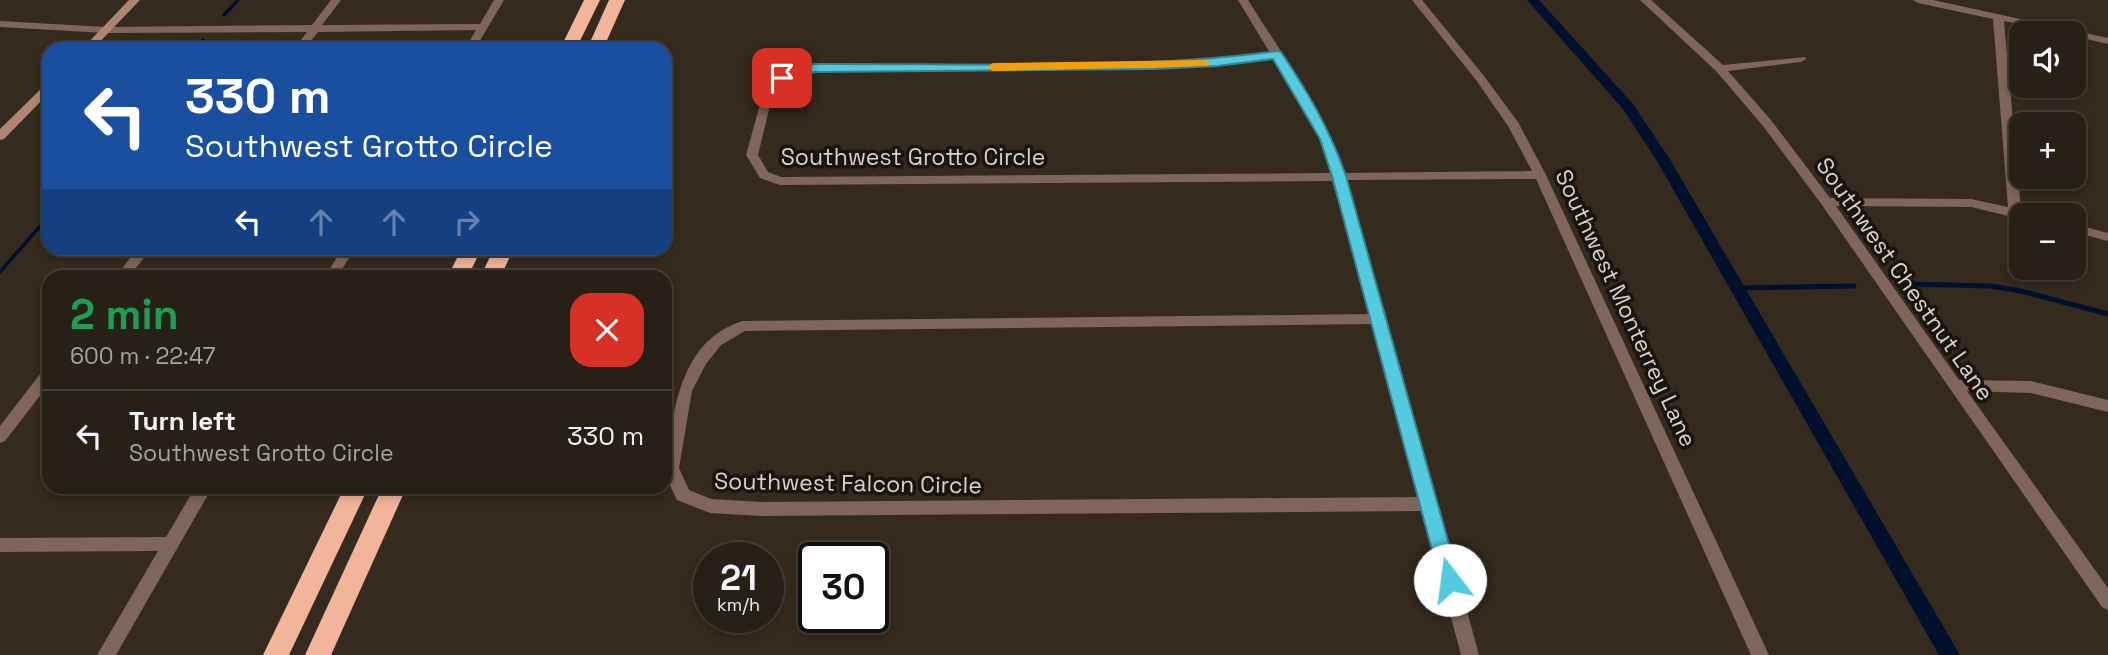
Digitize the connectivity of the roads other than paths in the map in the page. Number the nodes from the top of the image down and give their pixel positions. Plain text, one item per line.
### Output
1 (135, 0) edge
2 (336, 0) edge
3 (499, 0) edge
4 (592, 0) edge
5 (617, 0) edge
6 (1243, 0) edge
7 (1417, 0) edge
8 (1645, 0) edge
9 (1918, 0) edge
10 (1998, 18) junction
11 (2013, 21) edge
12 (0, 24) edge
13 (316, 26) junction
14 (484, 27) junction
15 (106, 30) junction
16 (2086, 36) edge
17 (2108, 41) edge
18 (94, 42) edge
19 (304, 42) edge
20 (474, 42) edge
21 (571, 42) edge
22 (598, 42) edge
23 (1277, 55) junction
24 (1801, 60) dead end
25 (1720, 69) junction
26 (42, 94) edge
27 (0, 136) edge
28 (1540, 175) junction
29 (1339, 176) junction
30 (1826, 202) junction
31 (2018, 203) edge
32 (2009, 212) edge
33 (2086, 231) edge
34 (2108, 237) edge
35 (139, 256) edge
36 (128, 270) edge
37 (1380, 319) junction
38 (42, 382) edge
39 (1955, 385) junction
40 (2108, 406) edge
41 (0, 437) edge
42 (672, 462) edge
43 (672, 470) edge
44 (200, 494) edge
45 (353, 494) edge
46 (391, 494) edge
47 (1430, 504) junction
48 (171, 544) junction
49 (0, 545) edge
50 (2108, 602) edge
51 (106, 655) edge
52 (276, 655) edge
53 (318, 655) edge
54 (1470, 655) edge
55 (1760, 655) edge

1 - 15 street
2 - 13 street
3 - 14 street
4 - 21 highway
5 - 22 highway
6 - 23 street
7 - 28 street, Southwest Monterrey Lane
8 - 25 street, Southwest Chestnut Lane
9 - 10 street
10 - 11 street
10 - 31 street
12 - 15 street
13 - 14 street
13 - 15 street
13 - 19 street
14 - 20 street
15 - 18 street
16 - 17 street
23 - 29 street
23 - 29 street, Southwest Grotto Circle
24 - 25 street
25 - 30 street, Southwest Chestnut Lane
26 - 27 street
28 - 29 street, Southwest Grotto Circle
28 - 55 street, Southwest Monterrey Lane
29 - 37 street
30 - 32 street
30 - 39 street, Southwest Chestnut Lane
33 - 34 street
35 - 36 street
37 - 42 street, Southwest Falcon Circle
37 - 47 street
38 - 41 street
39 - 40 street
39 - 50 street, Southwest Chestnut Lane
43 - 47 street, Southwest Falcon Circle
44 - 48 street
45 - 52 highway
46 - 53 highway
47 - 54 street
48 - 49 street
48 - 51 street

